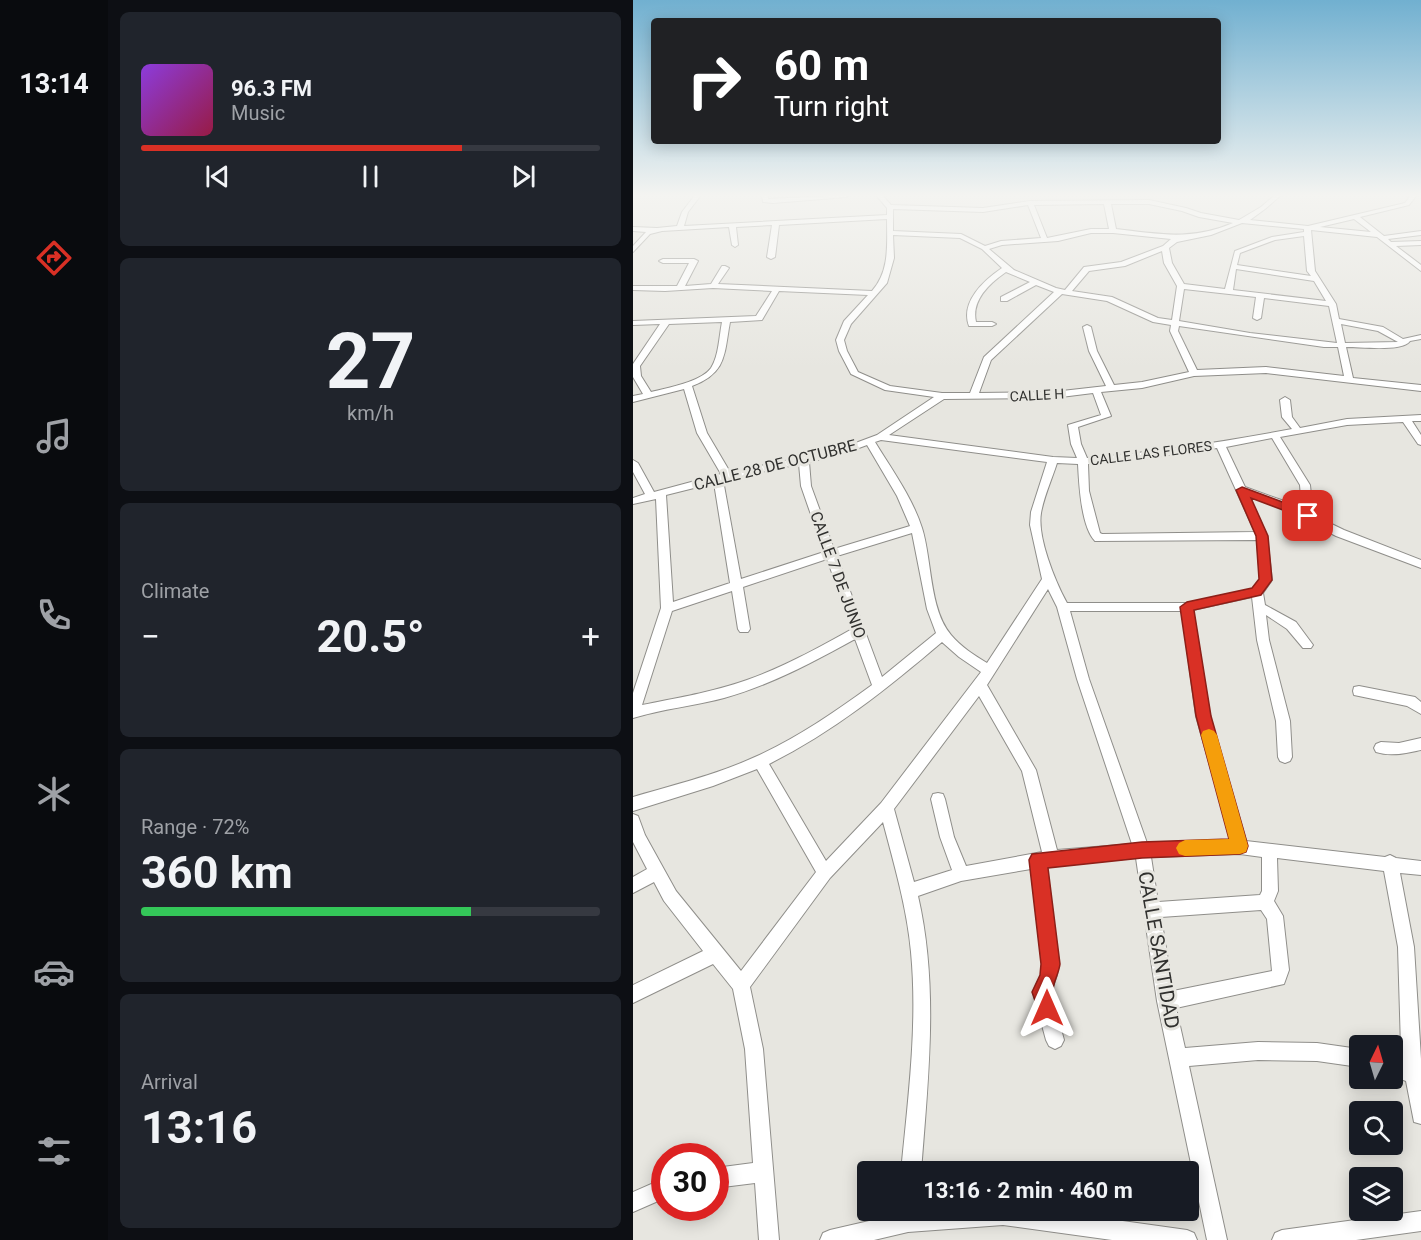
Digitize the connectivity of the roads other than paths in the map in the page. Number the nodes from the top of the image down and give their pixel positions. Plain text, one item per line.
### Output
1 (772, 253) edge
2 (890, 253) edge
3 (989, 253) edge
4 (1150, 253) edge
5 (1166, 253) edge
6 (1237, 253) edge
7 (1309, 253) edge
8 (1400, 253) edge
9 (771, 257) dead end
10 (663, 261) dead end
11 (1235, 267) junction
12 (725, 268) dead end
13 (1005, 269) junction
14 (1421, 269) edge
15 (1315, 279) junction
16 (1036, 282) junction
17 (713, 286) junction
18 (1181, 286) junction
19 (633, 288) edge
20 (680, 288) junction
21 (777, 288) junction
22 (1229, 290) junction
23 (1064, 291) junction
24 (872, 293) junction
25 (1260, 296) junction
26 (1009, 298) dead end
27 (1332, 304) junction
28 (1257, 318) dead end
29 (726, 320) junction
30 (1335, 321) junction
31 (666, 322) junction
32 (633, 323) edge
33 (1175, 323) junction
34 (992, 324) dead end
35 (1087, 327) dead end
36 (1421, 337) edge
37 (1405, 343) junction
38 (1340, 345) junction
39 (1194, 372) junction
40 (1349, 378) junction
41 (687, 384) junction
42 (1112, 388) junction
43 (1421, 388) edge
44 (1096, 390) junction
45 (648, 395) junction
46 (942, 396) junction
47 (973, 396) junction
48 (633, 399) edge
49 (1285, 400) dead end
50 (1421, 418) edge
51 (1406, 419) junction
52 (1297, 430) junction
53 (1275, 436) junction
54 (874, 439) junction
55 (1421, 442) edge
56 (1220, 445) junction
57 (804, 460) junction
58 (1053, 460) junction
59 (1083, 461) junction
60 (633, 463) edge
61 (722, 478) junction
62 (1242, 490) junction
63 (656, 496) junction
64 (633, 501) edge
65 (1308, 516) junction
66 (916, 528) junction
67 (1262, 536) junction
68 (830, 554) junction
69 (1421, 564) edge
70 (1048, 579) junction
71 (735, 586) junction
72 (1257, 592) junction
73 (1063, 607) junction
74 (1187, 607) junction
75 (1258, 607) junction
76 (667, 608) junction
77 (744, 629) dead end
78 (859, 631) junction
79 (943, 634) junction
80 (1307, 645) dead end
81 (988, 670) junction
82 (980, 685) junction
83 (879, 687) junction
84 (1359, 691) dead end
85 (1421, 709) edge
86 (633, 713) edge
87 (1421, 744) edge
88 (1381, 748) dead end
89 (1285, 758) dead end
90 (760, 762) junction
91 (938, 799) dead end
92 (633, 804) edge
93 (886, 808) junction
94 (633, 821) edge
95 (1240, 846) junction
96 (1269, 849) junction
97 (1142, 850) junction
98 (1045, 859) junction
99 (1390, 862) junction
100 (1421, 868) edge
101 (655, 873) junction
102 (825, 873) junction
103 (961, 874) junction
104 (633, 885) edge
105 (909, 891) junction
106 (1265, 902) junction
107 (1152, 910) junction
108 (715, 954) junction
109 (741, 985) junction
110 (633, 994) edge
111 (1166, 1001) junction
112 (1055, 1041) dead end
113 (1349, 1057) edge
114 (1178, 1058) junction
115 (1403, 1070) edge
116 (1418, 1075) edge
117 (1421, 1115) edge
118 (912, 1161) edge
119 (762, 1172) junction
120 (729, 1176) edge
121 (651, 1194) edge
122 (633, 1202) edge
123 (1421, 1221) edge
124 (903, 1225) edge
125 (769, 1240) edge
126 (830, 1240) edge
127 (1188, 1240) edge
128 (1217, 1240) edge
129 (1282, 1240) edge

1 - 9 street
2 - 24 street, CALLE H
3 - 13 street
4 - 23 street
5 - 18 street
6 - 11 street
7 - 15 street
8 - 14 street
10 - 20 street
11 - 15 street
11 - 22 street
12 - 17 street
13 - 16 street
13 - 34 street
15 - 27 street
16 - 23 street
16 - 26 street
17 - 20 street
17 - 21 street
18 - 22 street
18 - 33 street
19 - 20 street
21 - 24 street
21 - 29 street
22 - 25 street
23 - 33 street
23 - 47 street
24 - 46 street, CALLE H
25 - 27 street
25 - 28 street
27 - 30 street
29 - 31 street
29 - 41 street
30 - 37 street
30 - 38 street
31 - 32 street
31 - 45 street
33 - 38 street
33 - 39 street
35 - 42 street
36 - 37 street
37 - 38 street
38 - 40 street
39 - 40 street, CALLE H
39 - 42 street, CALLE H
40 - 43 street, CALLE H
41 - 45 street
41 - 61 street
42 - 44 street, CALLE H
44 - 47 street, CALLE H
44 - 59 street
45 - 48 street
46 - 47 street, CALLE H
46 - 54 street, CALLE 28 DE OCTUBRE
49 - 52 street
50 - 51 street, CALLE LAS FLORES
51 - 52 street, CALLE LAS FLORES
51 - 55 street
52 - 53 street, CALLE LAS FLORES
53 - 56 street, CALLE LAS FLORES
53 - 65 street
54 - 57 street, CALLE 28 DE OCTUBRE
54 - 58 street, CALLE LAS FLORES
54 - 66 street
56 - 59 street, CALLE LAS FLORES
56 - 62 street
57 - 61 street, CALLE 28 DE OCTUBRE
57 - 68 street, CALLE 7 DE JUNIO
58 - 59 street, CALLE LAS FLORES
58 - 70 street, CALLE SANTIDAD
59 - 67 street
60 - 63 street
61 - 63 street, CALLE 28 DE OCTUBRE
61 - 71 street
62 - 65 street
62 - 67 street
63 - 64 street, CALLE 28 DE OCTUBRE
63 - 76 street
65 - 69 street
66 - 68 street
66 - 79 street
67 - 72 street
68 - 71 street
68 - 78 street, CALLE 7 DE JUNIO
70 - 73 street, CALLE SANTIDAD
70 - 81 street
71 - 76 street
71 - 77 street
72 - 74 street
72 - 75 street
73 - 74 street
73 - 97 street, CALLE SANTIDAD
74 - 95 street
75 - 80 street
75 - 89 street
76 - 86 street
78 - 83 street, CALLE 7 DE JUNIO
78 - 86 street
79 - 81 street
79 - 83 street
81 - 82 street
82 - 93 street
82 - 98 street
83 - 90 street
84 - 85 street
87 - 88 street
90 - 92 street
90 - 102 street
91 - 103 street
93 - 102 street
93 - 105 street
94 - 101 street
95 - 96 street
95 - 97 street
96 - 99 street
96 - 106 street
97 - 98 street
97 - 107 street, CALLE SANTIDAD
98 - 103 street
98 - 112 street
99 - 100 street
99 - 116 street
101 - 104 street
101 - 108 street
102 - 109 street
103 - 105 street
105 - 118 street
106 - 107 street
106 - 111 street
107 - 111 street, CALLE SANTIDAD
108 - 109 street
108 - 110 street
109 - 119 street
111 - 114 street, CALLE SANTIDAD
113 - 114 street
114 - 128 street, CALLE SANTIDAD
115 - 116 street
116 - 117 street
119 - 120 street
119 - 125 street
121 - 122 street
123 - 129 street
124 - 126 street
124 - 127 street

